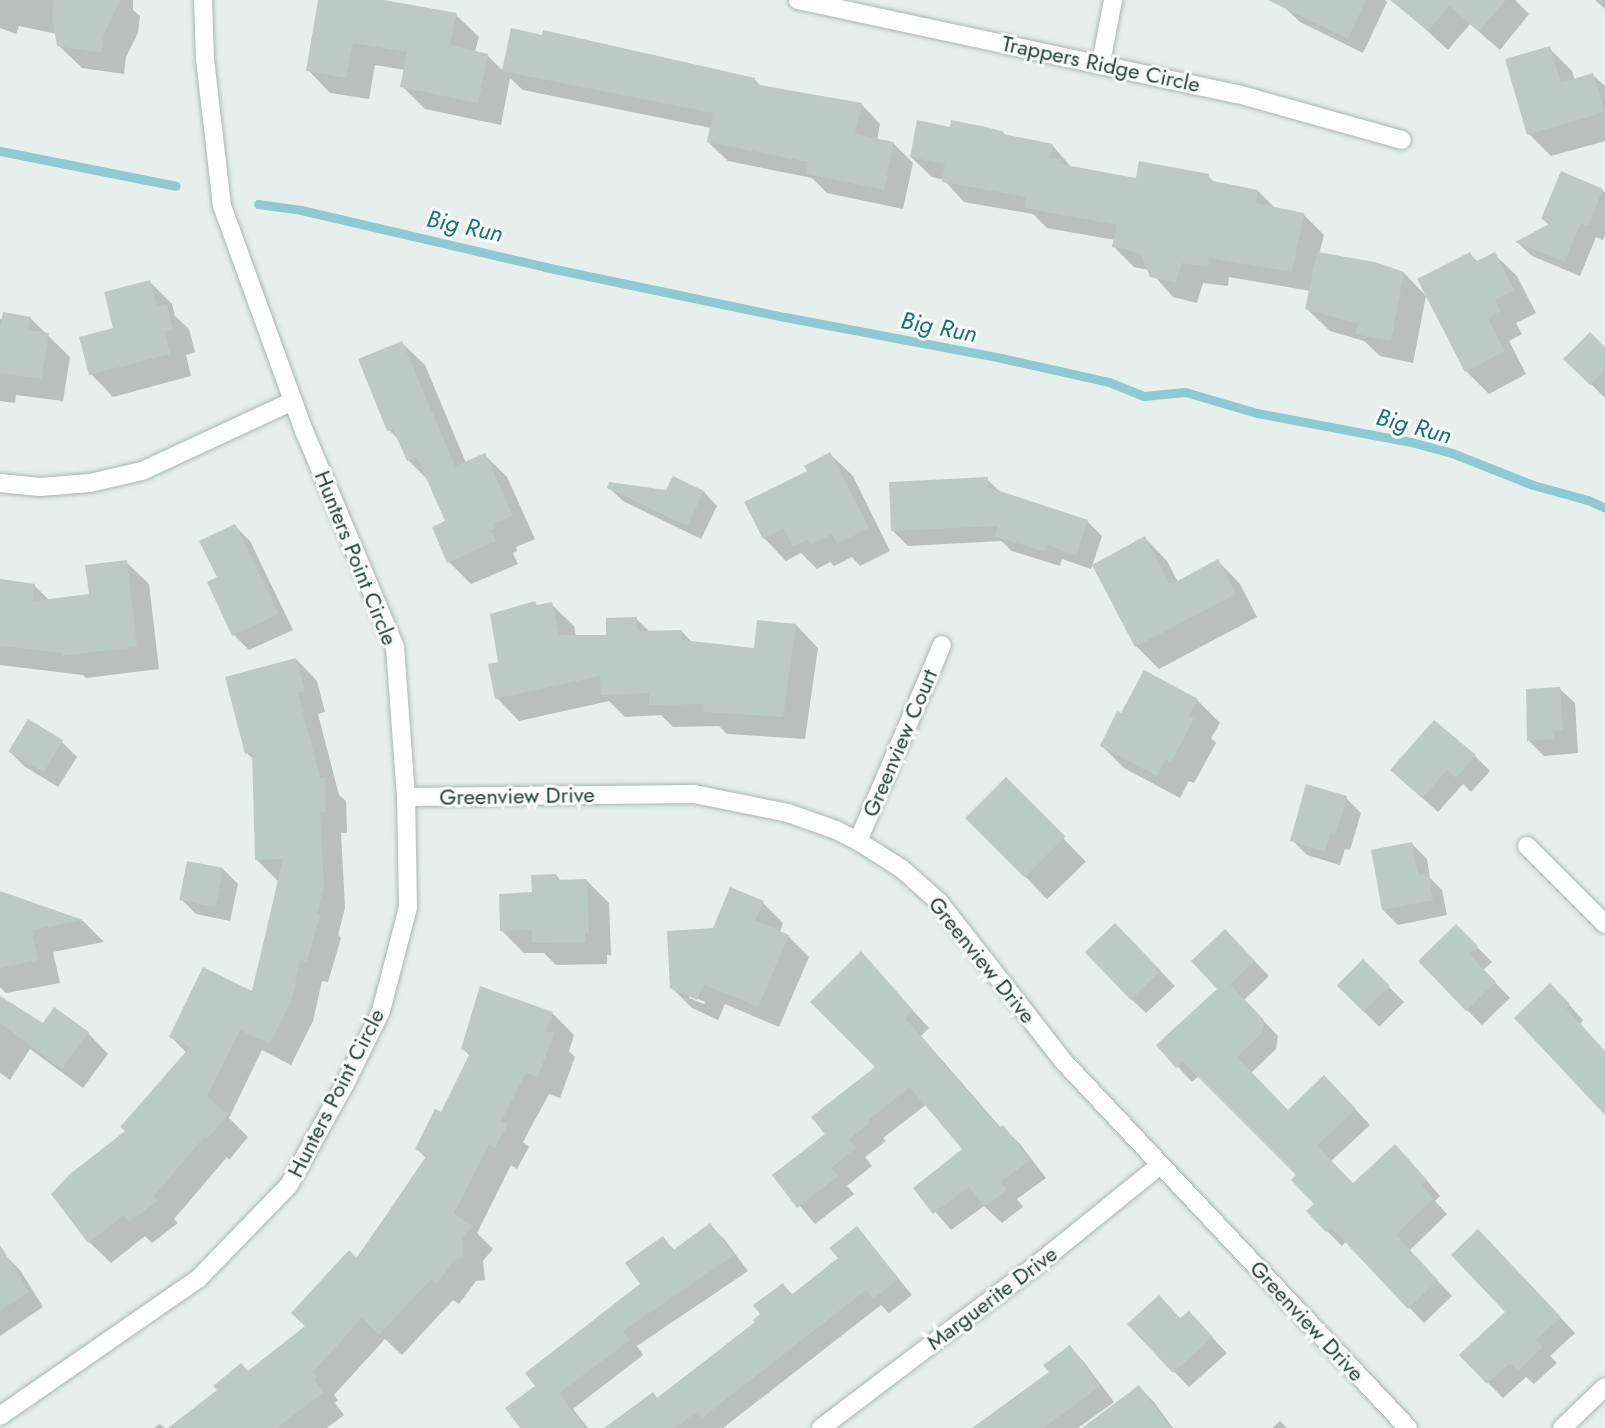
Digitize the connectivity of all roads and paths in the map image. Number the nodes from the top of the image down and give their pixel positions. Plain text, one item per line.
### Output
1 (203, 0) edge
2 (798, 0) edge
3 (1113, 0) edge
4 (1101, 63) junction
5 (1402, 140) dead end
6 (293, 401) junction
7 (0, 483) edge
8 (942, 645) dead end
9 (406, 797) junction
10 (858, 841) junction
11 (1527, 846) dead end
12 (1605, 924) edge
13 (1160, 1165) junction
14 (1605, 1388) edge
15 (0, 1416) edge
16 (820, 1428) edge
17 (1408, 1428) edge
18 (1562, 1428) edge

1 - 6 street, Hunters Point Circle
2 - 4 street, Trappers Ridge Circle
3 - 4 street
4 - 5 street, Trappers Ridge Circle
6 - 7 street
6 - 9 street, Hunters Point Circle
8 - 10 street, Greenview Court
9 - 10 street, Greenview Drive
9 - 15 street, Hunters Point Circle
10 - 13 street, Greenview Drive
11 - 12 street
13 - 16 street, Marguerite Drive
13 - 17 street, Greenview Drive
14 - 18 street

